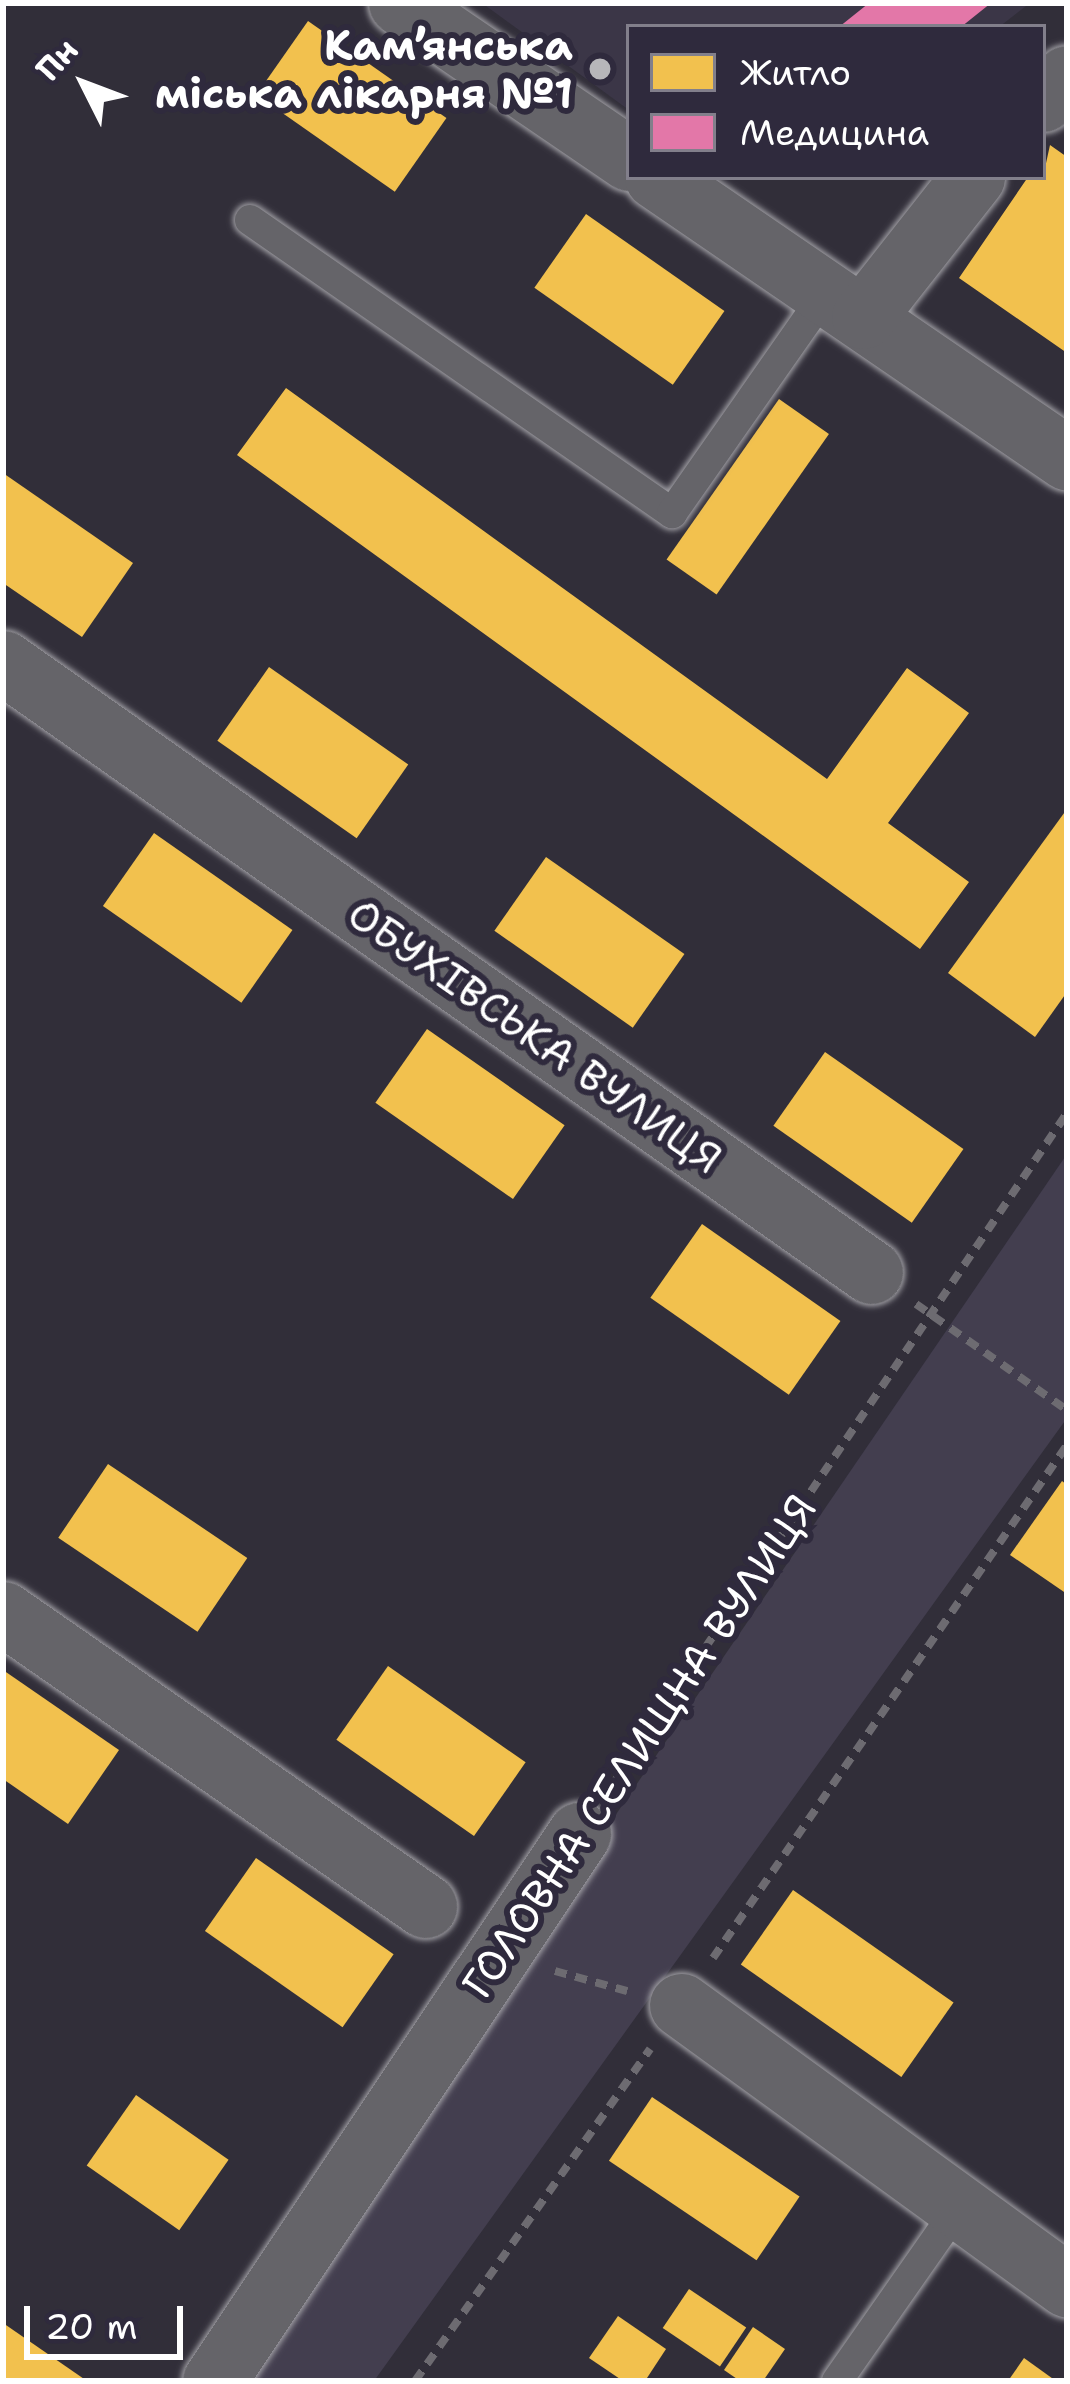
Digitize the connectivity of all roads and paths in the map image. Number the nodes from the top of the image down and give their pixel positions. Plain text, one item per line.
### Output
1 (400, 3) edge
2 (626, 157) edge
3 (660, 180) edge
4 (970, 180) edge
5 (250, 220) dead end
6 (844, 305) junction
7 (1067, 458) edge
8 (3, 662) edge
9 (1067, 1113) edge
10 (872, 1273) joint
11 (931, 1314) junction
12 (1067, 1410) edge
13 (1067, 1445) edge
14 (3, 1613) edge
15 (579, 1834) joint
16 (425, 1906) dead end
17 (681, 2005) junction
18 (959, 2207) junction
19 (1067, 2285) edge
20 (214, 2381) edge
21 (415, 2381) edge
22 (837, 2381) edge

1 - 2 street
3 - 6 street
4 - 6 street
5 - 6 lane
6 - 7 street
8 - 10 street, ОБУХІВСЬКА ВУЛИЦЯ
9 - 11 path, ГОЛОВНА СЕЛИЩНА ВУЛИЦЯ
10 - 11 path
11 - 12 path
11 - 15 path, ГОЛОВНА СЕЛИЩНА ВУЛИЦЯ
13 - 17 path
14 - 16 street
15 - 20 street, ГОЛОВНА СЕЛИЩНА ВУЛИЦЯ
17 - 18 street
17 - 21 path
18 - 19 street
18 - 22 lane

